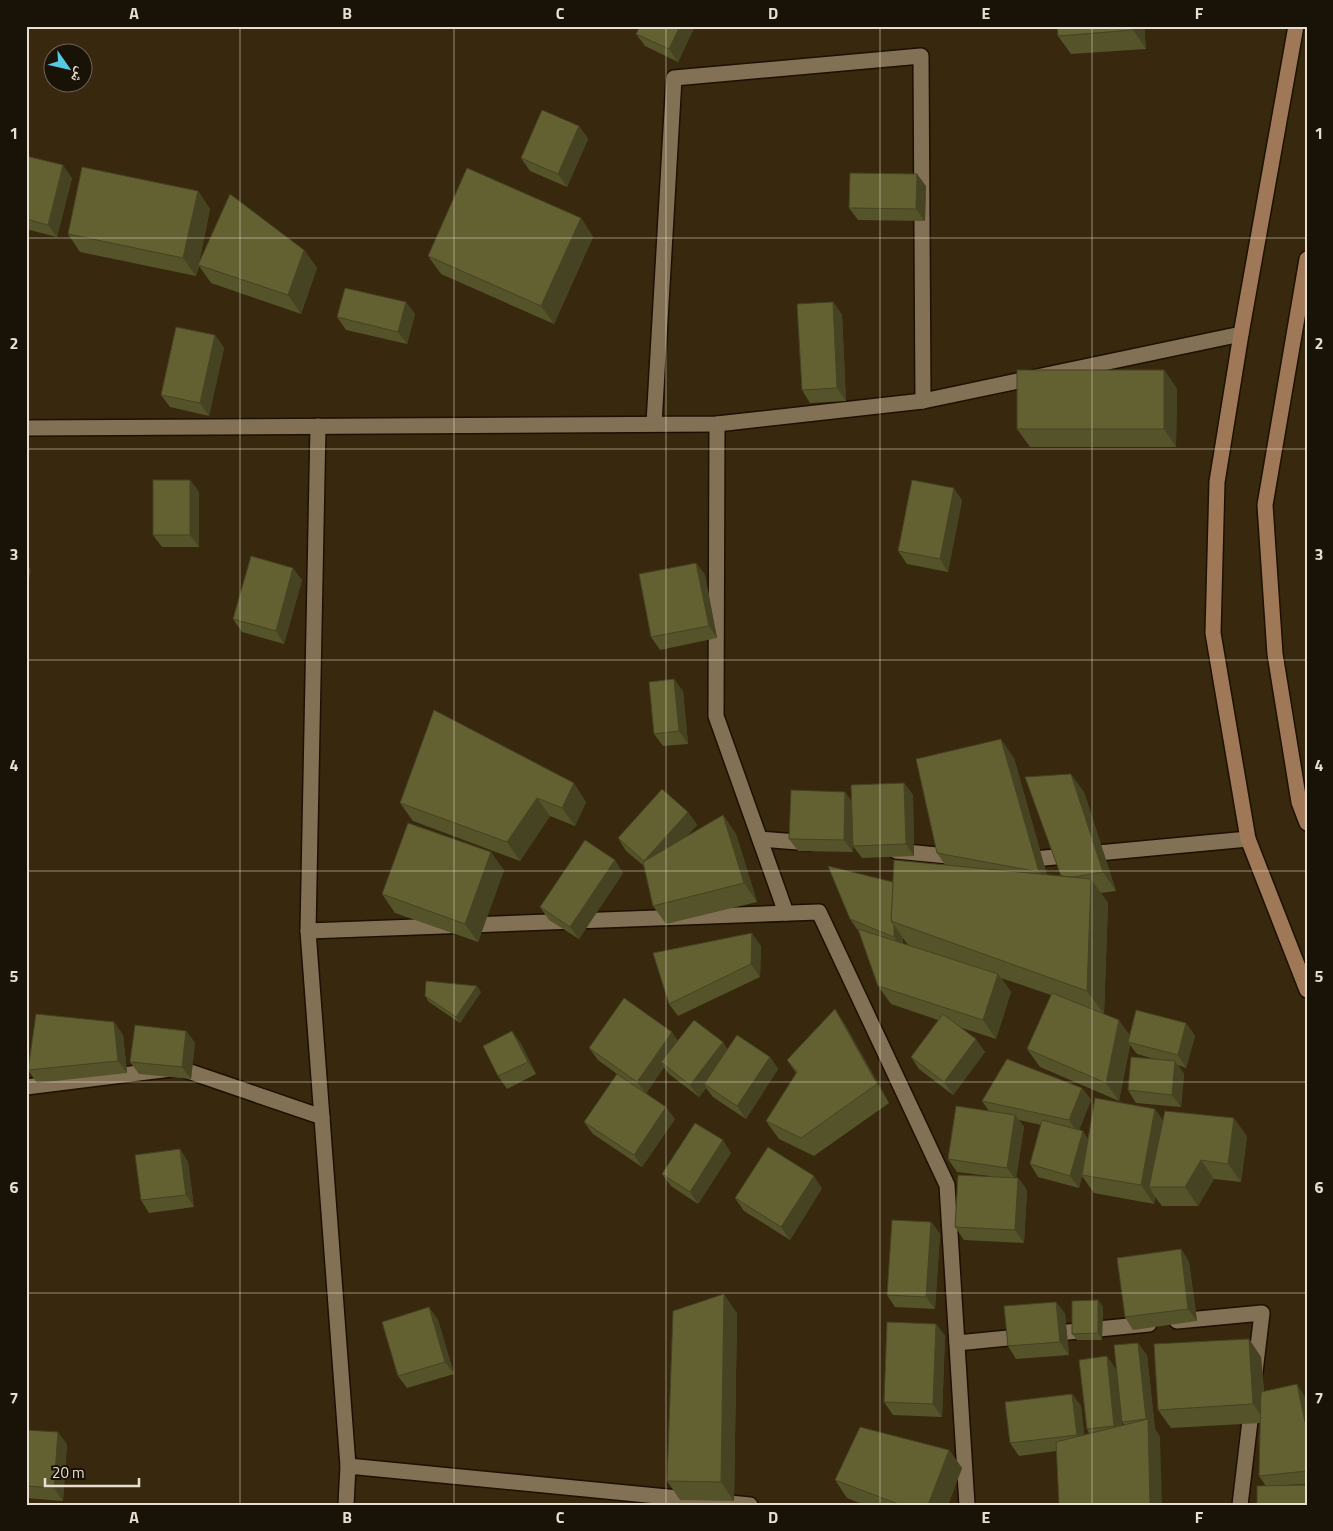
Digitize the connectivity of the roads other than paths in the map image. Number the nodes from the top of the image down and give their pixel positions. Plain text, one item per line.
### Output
1 (1296, 26) edge
2 (1307, 259) edge
3 (1241, 334) junction
4 (923, 401) junction
5 (654, 424) junction
6 (717, 424) junction
7 (318, 426) junction
8 (26, 428) edge
9 (1307, 823) edge
10 (760, 839) junction
11 (1248, 839) junction
12 (829, 845) edge
13 (879, 850) edge
14 (968, 858) edge
15 (1008, 862) edge
16 (786, 913) junction
17 (308, 931) junction
18 (1307, 990) edge
19 (26, 1087) edge
20 (322, 1117) junction
21 (957, 1343) junction
22 (348, 1466) junction
23 (346, 1505) edge
24 (750, 1505) edge
25 (967, 1505) edge
26 (1240, 1505) edge

1 - 3 street
2 - 9 street
3 - 4 street
3 - 11 street
4 - 5 street
4 - 6 street
5 - 6 street
5 - 7 street
6 - 10 street
7 - 8 street
7 - 17 street
10 - 12 street
10 - 16 street
11 - 15 street
11 - 18 street
13 - 14 street
16 - 17 street
16 - 21 street
17 - 20 street
19 - 20 street
20 - 22 street
21 - 25 street
21 - 26 street
22 - 23 street
22 - 24 street

